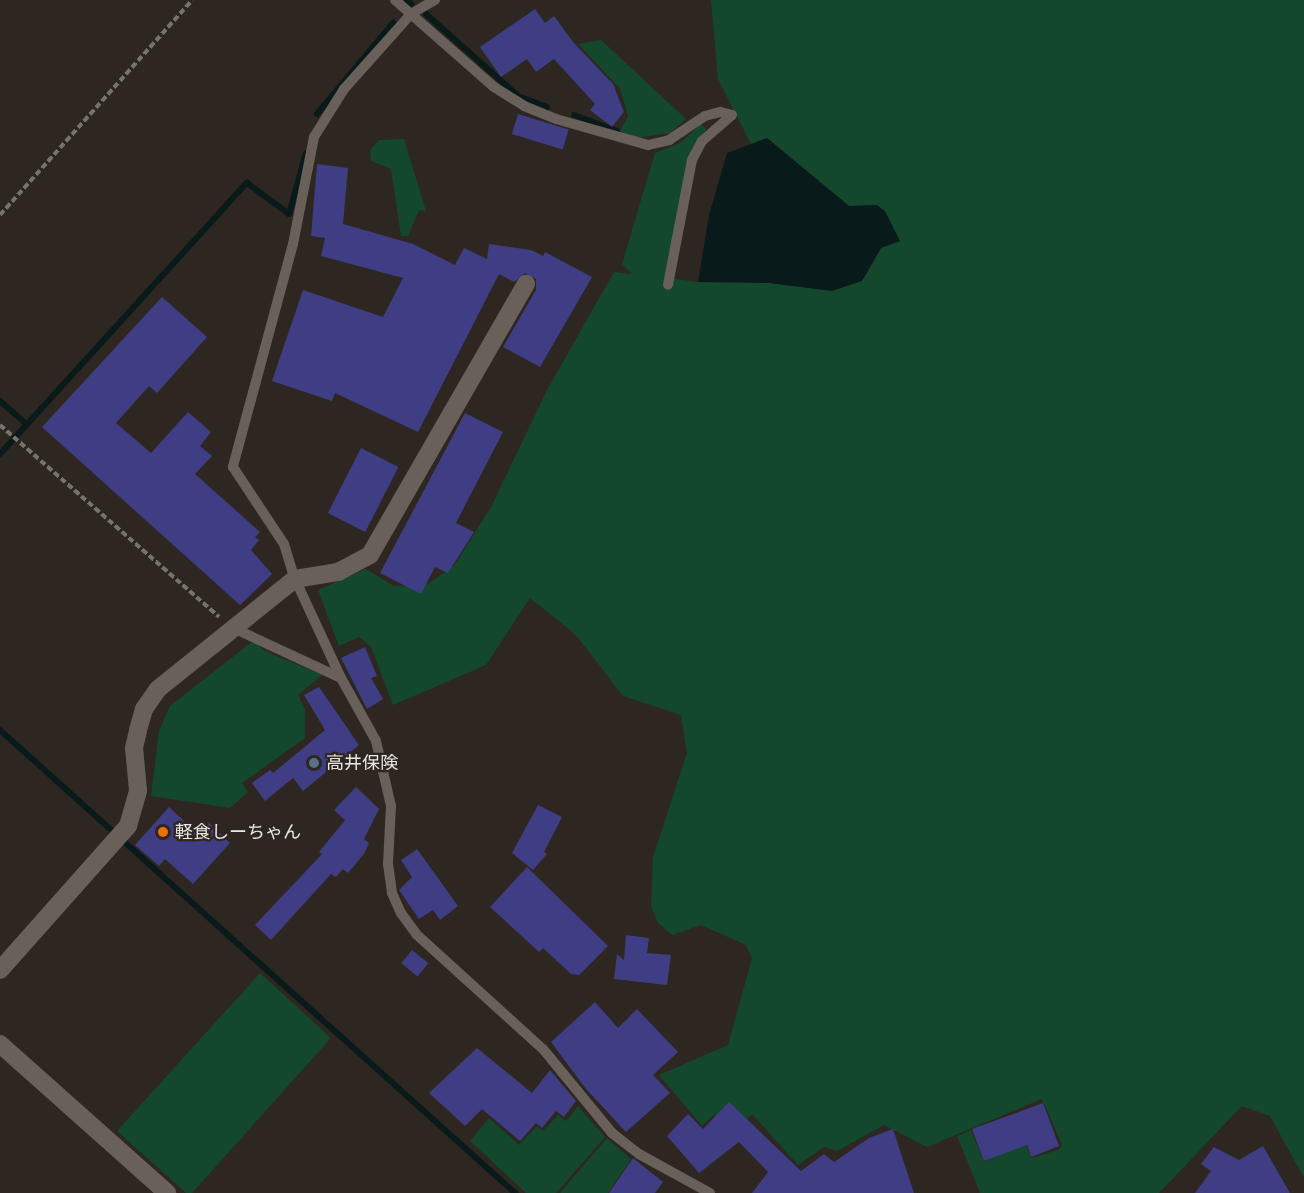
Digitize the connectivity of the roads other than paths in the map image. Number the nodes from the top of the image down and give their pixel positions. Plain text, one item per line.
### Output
1 (395, 0) edge
2 (435, 0) edge
3 (411, 14) junction
4 (526, 284) dead end
5 (668, 285) dead end
6 (295, 579) junction
7 (231, 627) junction
8 (341, 678) junction
9 (0, 970) edge
10 (0, 1044) edge
11 (167, 1193) edge
12 (710, 1193) edge

1 - 3 lane
2 - 3 lane
3 - 5 lane
3 - 6 lane
4 - 6 street
6 - 7 street
6 - 8 lane
7 - 8 lane
7 - 9 street
8 - 12 lane
10 - 11 street

